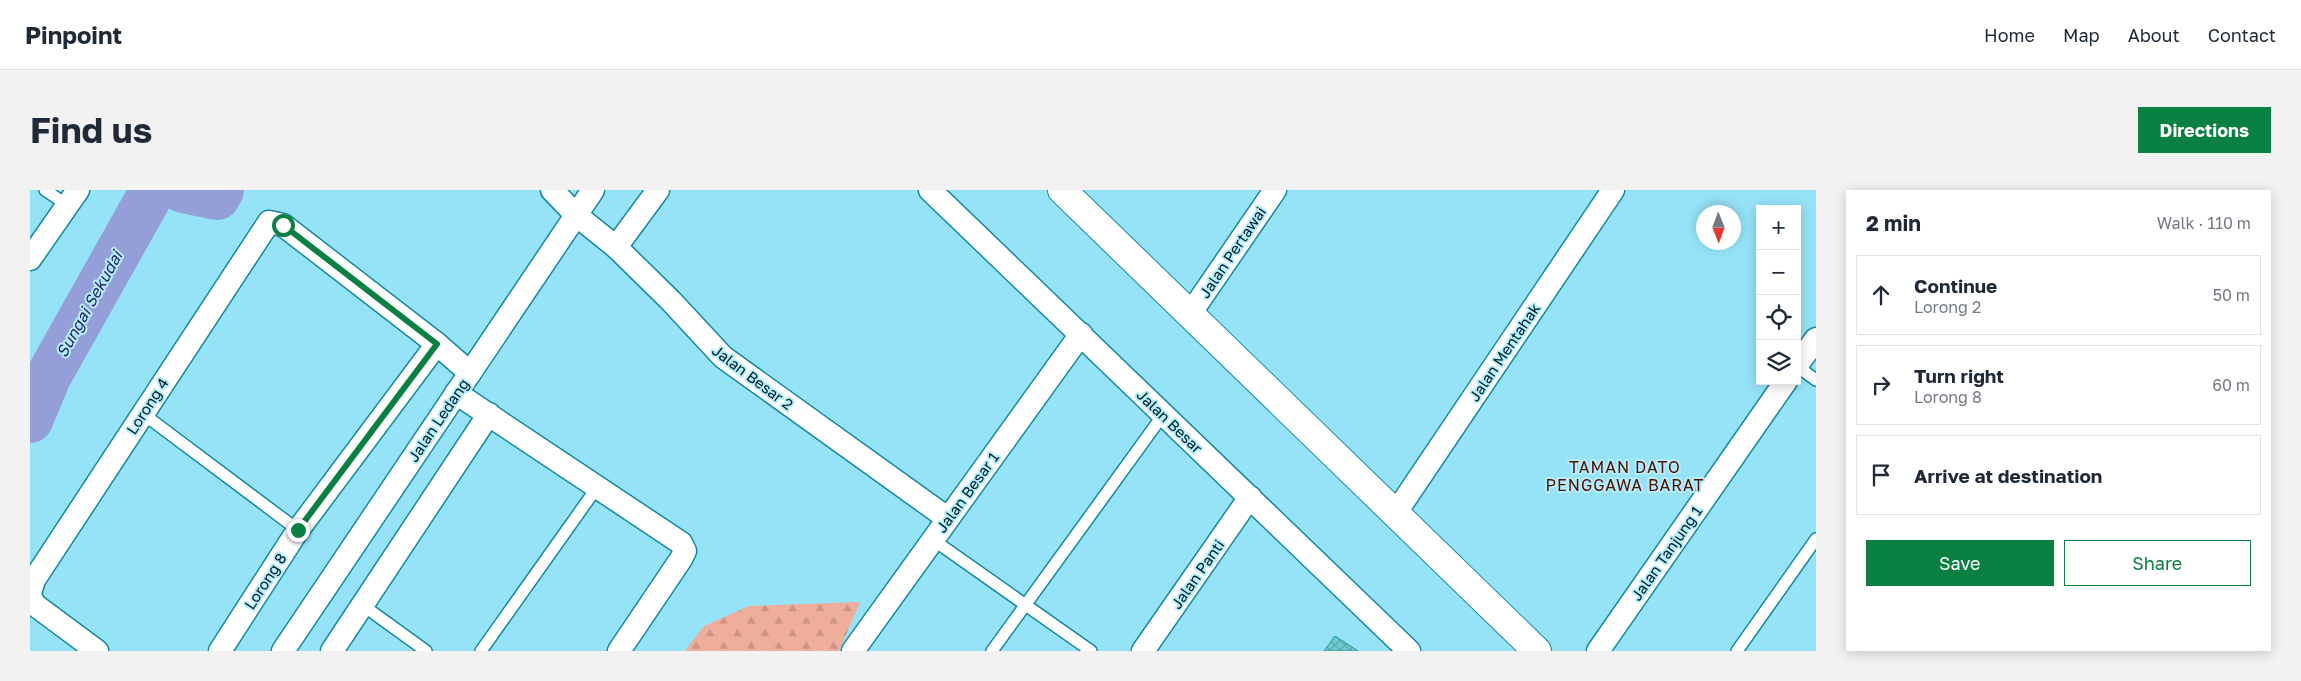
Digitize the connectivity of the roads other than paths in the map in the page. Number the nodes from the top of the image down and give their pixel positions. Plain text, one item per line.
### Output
1 (46, 190) edge
2 (552, 190) edge
3 (593, 190) edge
4 (658, 190) edge
5 (930, 190) edge
6 (1062, 190) edge
7 (1275, 190) edge
8 (1613, 190) edge
9 (73, 198) edge
10 (576, 215) junction
11 (616, 247) junction
12 (30, 259) edge
13 (1190, 314) junction
14 (1081, 334) junction
15 (1816, 339) edge
16 (437, 344) junction
17 (1801, 360) edge
18 (1801, 368) edge
19 (470, 373) junction
20 (1816, 380) edge
21 (1783, 385) edge
22 (456, 393) junction
23 (142, 414) junction
24 (489, 414) junction
25 (1163, 415) junction
26 (598, 486) junction
27 (1250, 497) junction
28 (1395, 514) junction
29 (947, 518) junction
30 (298, 530) junction
31 (932, 540) junction
32 (1816, 540) edge
33 (30, 595) edge
34 (361, 604) junction
35 (1024, 604) junction
36 (97, 651) edge
37 (220, 651) edge
38 (283, 651) edge
39 (332, 651) edge
40 (426, 651) edge
41 (481, 651) edge
42 (619, 651) edge
43 (853, 651) edge
44 (992, 651) edge
45 (1091, 651) edge
46 (1143, 651) edge
47 (1409, 651) edge
48 (1537, 651) edge
49 (1598, 651) edge
50 (1737, 651) edge

1 - 9 lane
2 - 10 street, Jalan Besar 2
3 - 10 street, Jalan Ledang
4 - 11 street
5 - 14 street, Jalan Besar
6 - 13 street
7 - 13 street, Jalan Pertawai
8 - 28 street, Jalan Mentahak
9 - 12 street
10 - 11 street, Jalan Besar 2
10 - 19 street, Jalan Ledang
11 - 29 street, Jalan Besar 2
13 - 28 street
14 - 25 street, Jalan Besar
14 - 29 street, Jalan Besar 1
15 - 17 street
16 - 19 street
16 - 23 street, Lorong 4
16 - 30 street, Lorong 8
18 - 20 lane
19 - 22 street, Jalan Ledang
21 - 49 street, Jalan Tanjung 1
22 - 24 street
22 - 38 street, Jalan Ledang
23 - 30 lane
23 - 33 street, Lorong 4
24 - 26 street
24 - 34 street
25 - 27 street, Jalan Besar
25 - 35 lane
26 - 41 lane
26 - 42 street
27 - 46 street, Jalan Panti
27 - 47 street, Jalan Besar
28 - 48 street
29 - 31 street, Jalan Besar 1
30 - 37 street, Lorong 8
31 - 35 lane
31 - 43 street, Jalan Besar 1
32 - 50 lane
33 - 36 street, Lorong 4
34 - 39 street
34 - 40 lane
35 - 44 lane
35 - 45 lane

